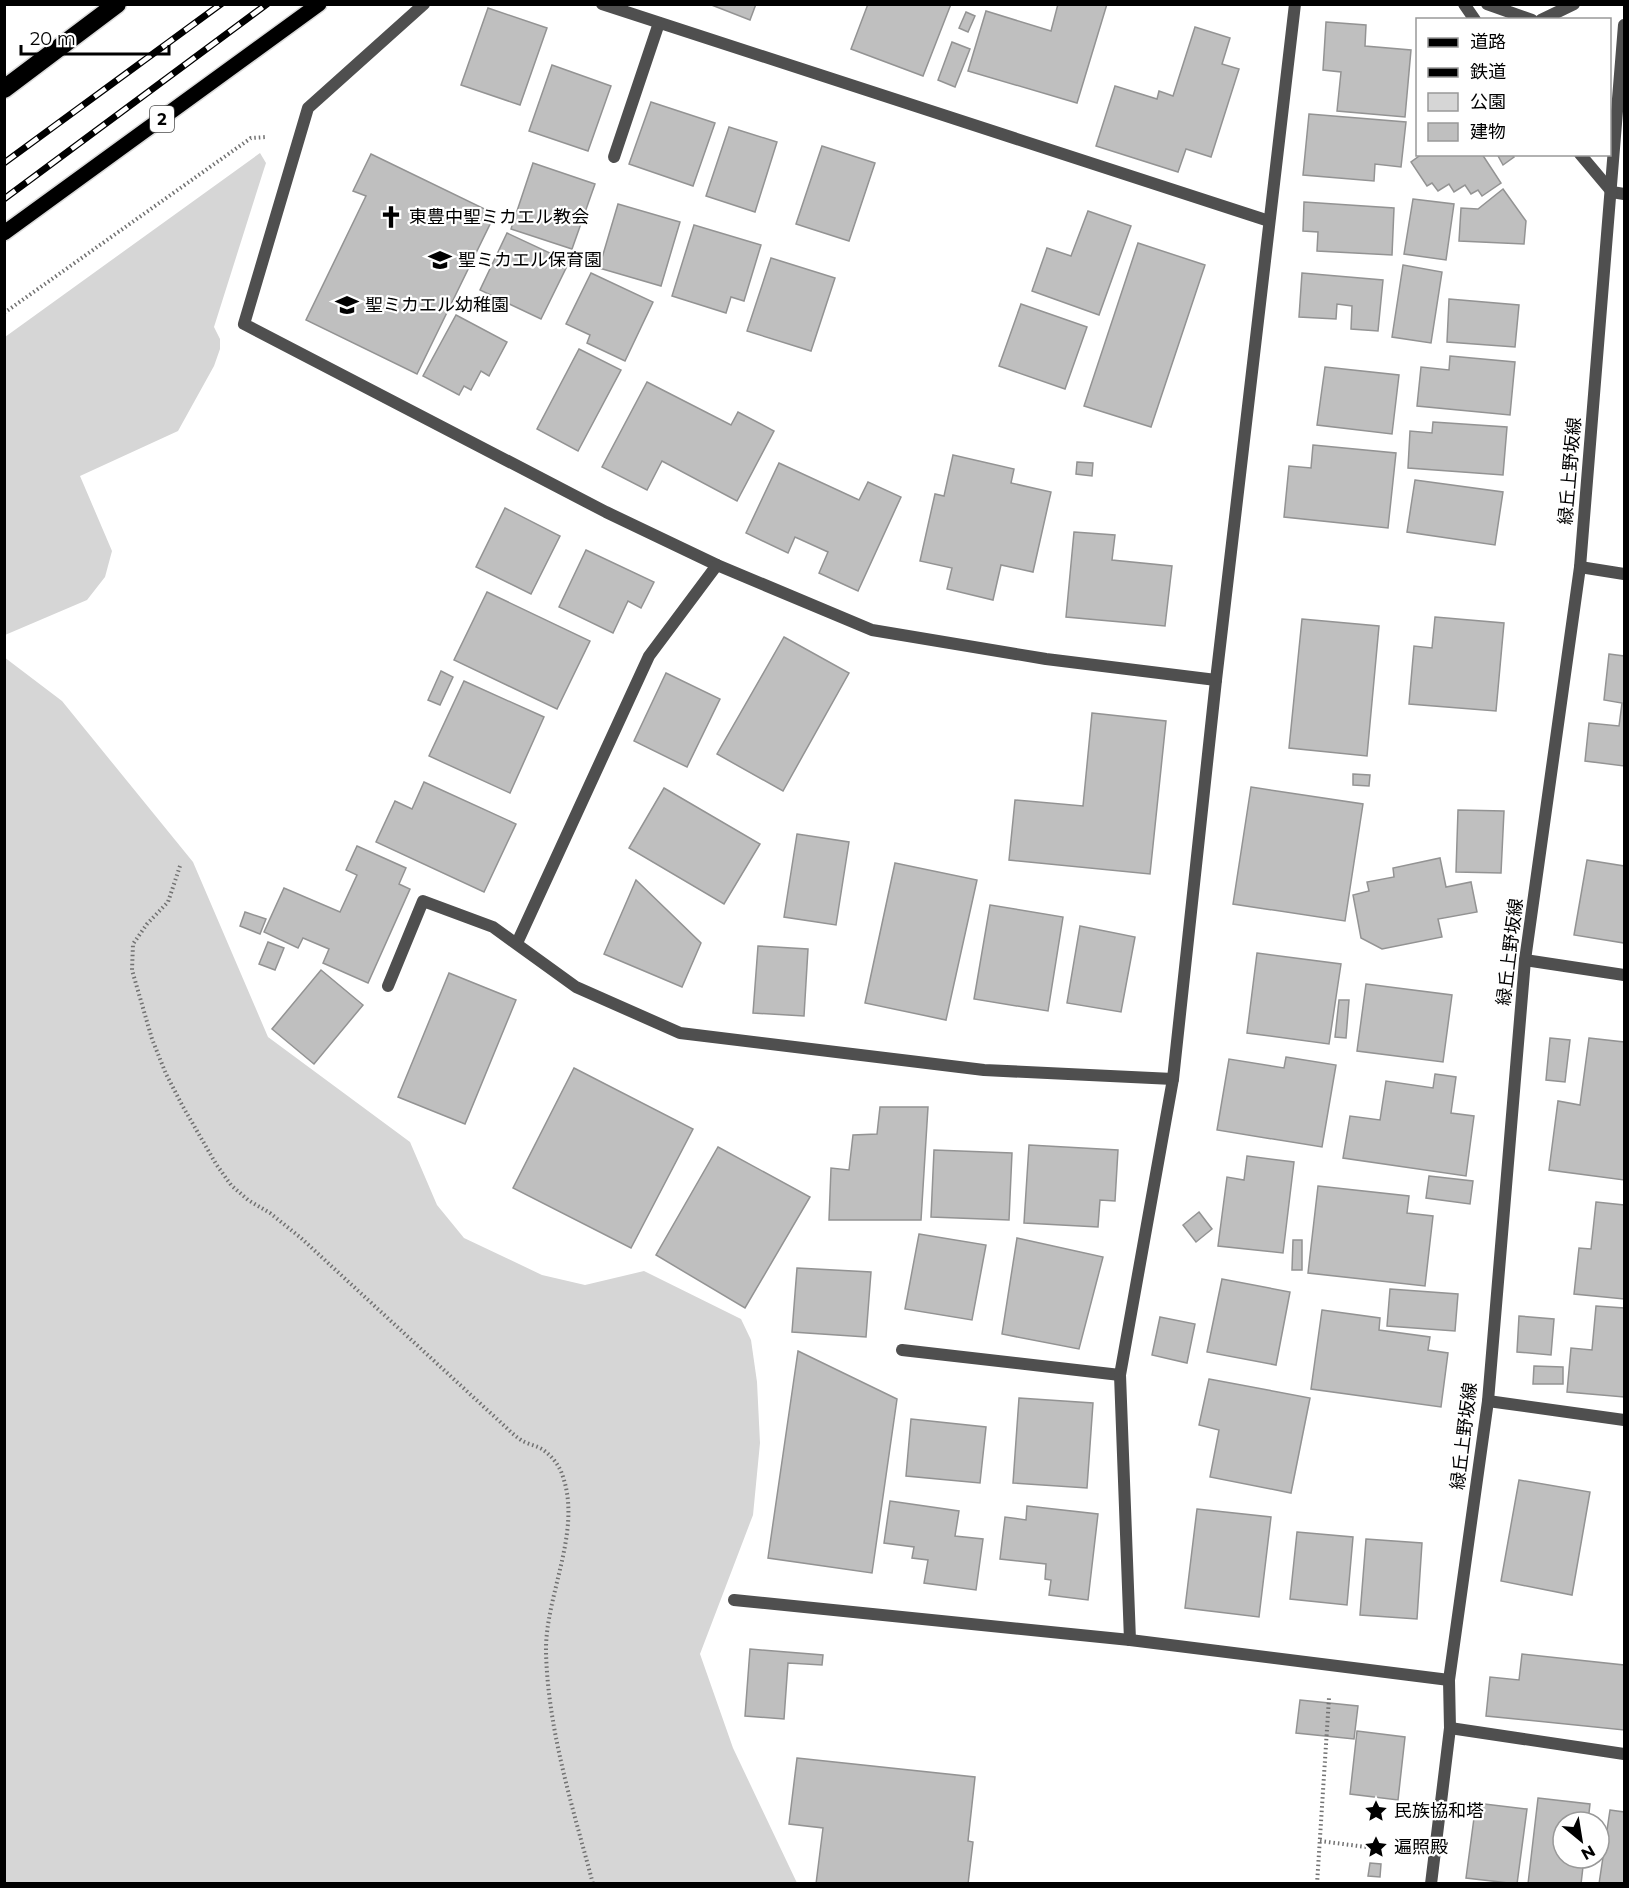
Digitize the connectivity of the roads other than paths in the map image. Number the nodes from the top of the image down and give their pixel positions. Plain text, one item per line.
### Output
1 (117, 4) edge
2 (319, 4) edge
3 (424, 4) edge
4 (602, 4) edge
5 (1295, 4) edge
6 (1464, 4) edge
7 (1487, 4) edge
8 (1574, 4) edge
9 (1474, 18) edge
10 (1526, 18) edge
11 (1545, 18) edge
12 (659, 23) junction
13 (1624, 25) edge
14 (4, 89) edge
15 (1582, 156) edge
16 (614, 157) dead end
17 (1618, 193) edge
18 (1269, 221) junction
19 (4, 233) edge
20 (717, 565) junction
21 (1580, 567) junction
22 (1624, 574) edge
23 (1216, 680) junction
24 (517, 943) junction
25 (1526, 960) junction
26 (1624, 975) edge
27 (388, 986) dead end
28 (1173, 1079) junction
29 (902, 1350) dead end
30 (1120, 1375) junction
31 (1488, 1401) junction
32 (1624, 1420) edge
33 (735, 1600) dead end
34 (1130, 1640) junction
35 (1449, 1680) junction
36 (1450, 1728) junction
37 (1624, 1754) edge
38 (1431, 1884) edge

1 - 14 highway
2 - 19 main road, 2
3 - 20 street
4 - 12 street
5 - 18 street
6 - 9 street
7 - 10 street
8 - 11 street
12 - 16 street
12 - 18 street
13 - 17 street, 緑丘上野坂線
15 - 17 street
17 - 21 street, 緑丘上野坂線
18 - 23 street
20 - 23 street
20 - 24 street
21 - 22 street
21 - 25 street, 緑丘上野坂線
23 - 28 street
24 - 27 street
24 - 28 street
25 - 26 street
25 - 31 street, 緑丘上野坂線
28 - 30 street
29 - 30 street
30 - 34 street
31 - 32 street
31 - 35 street, 緑丘上野坂線
33 - 34 street
34 - 35 street
35 - 36 street, 緑丘上野坂線
36 - 37 street
36 - 38 street, 緑丘上野坂線

